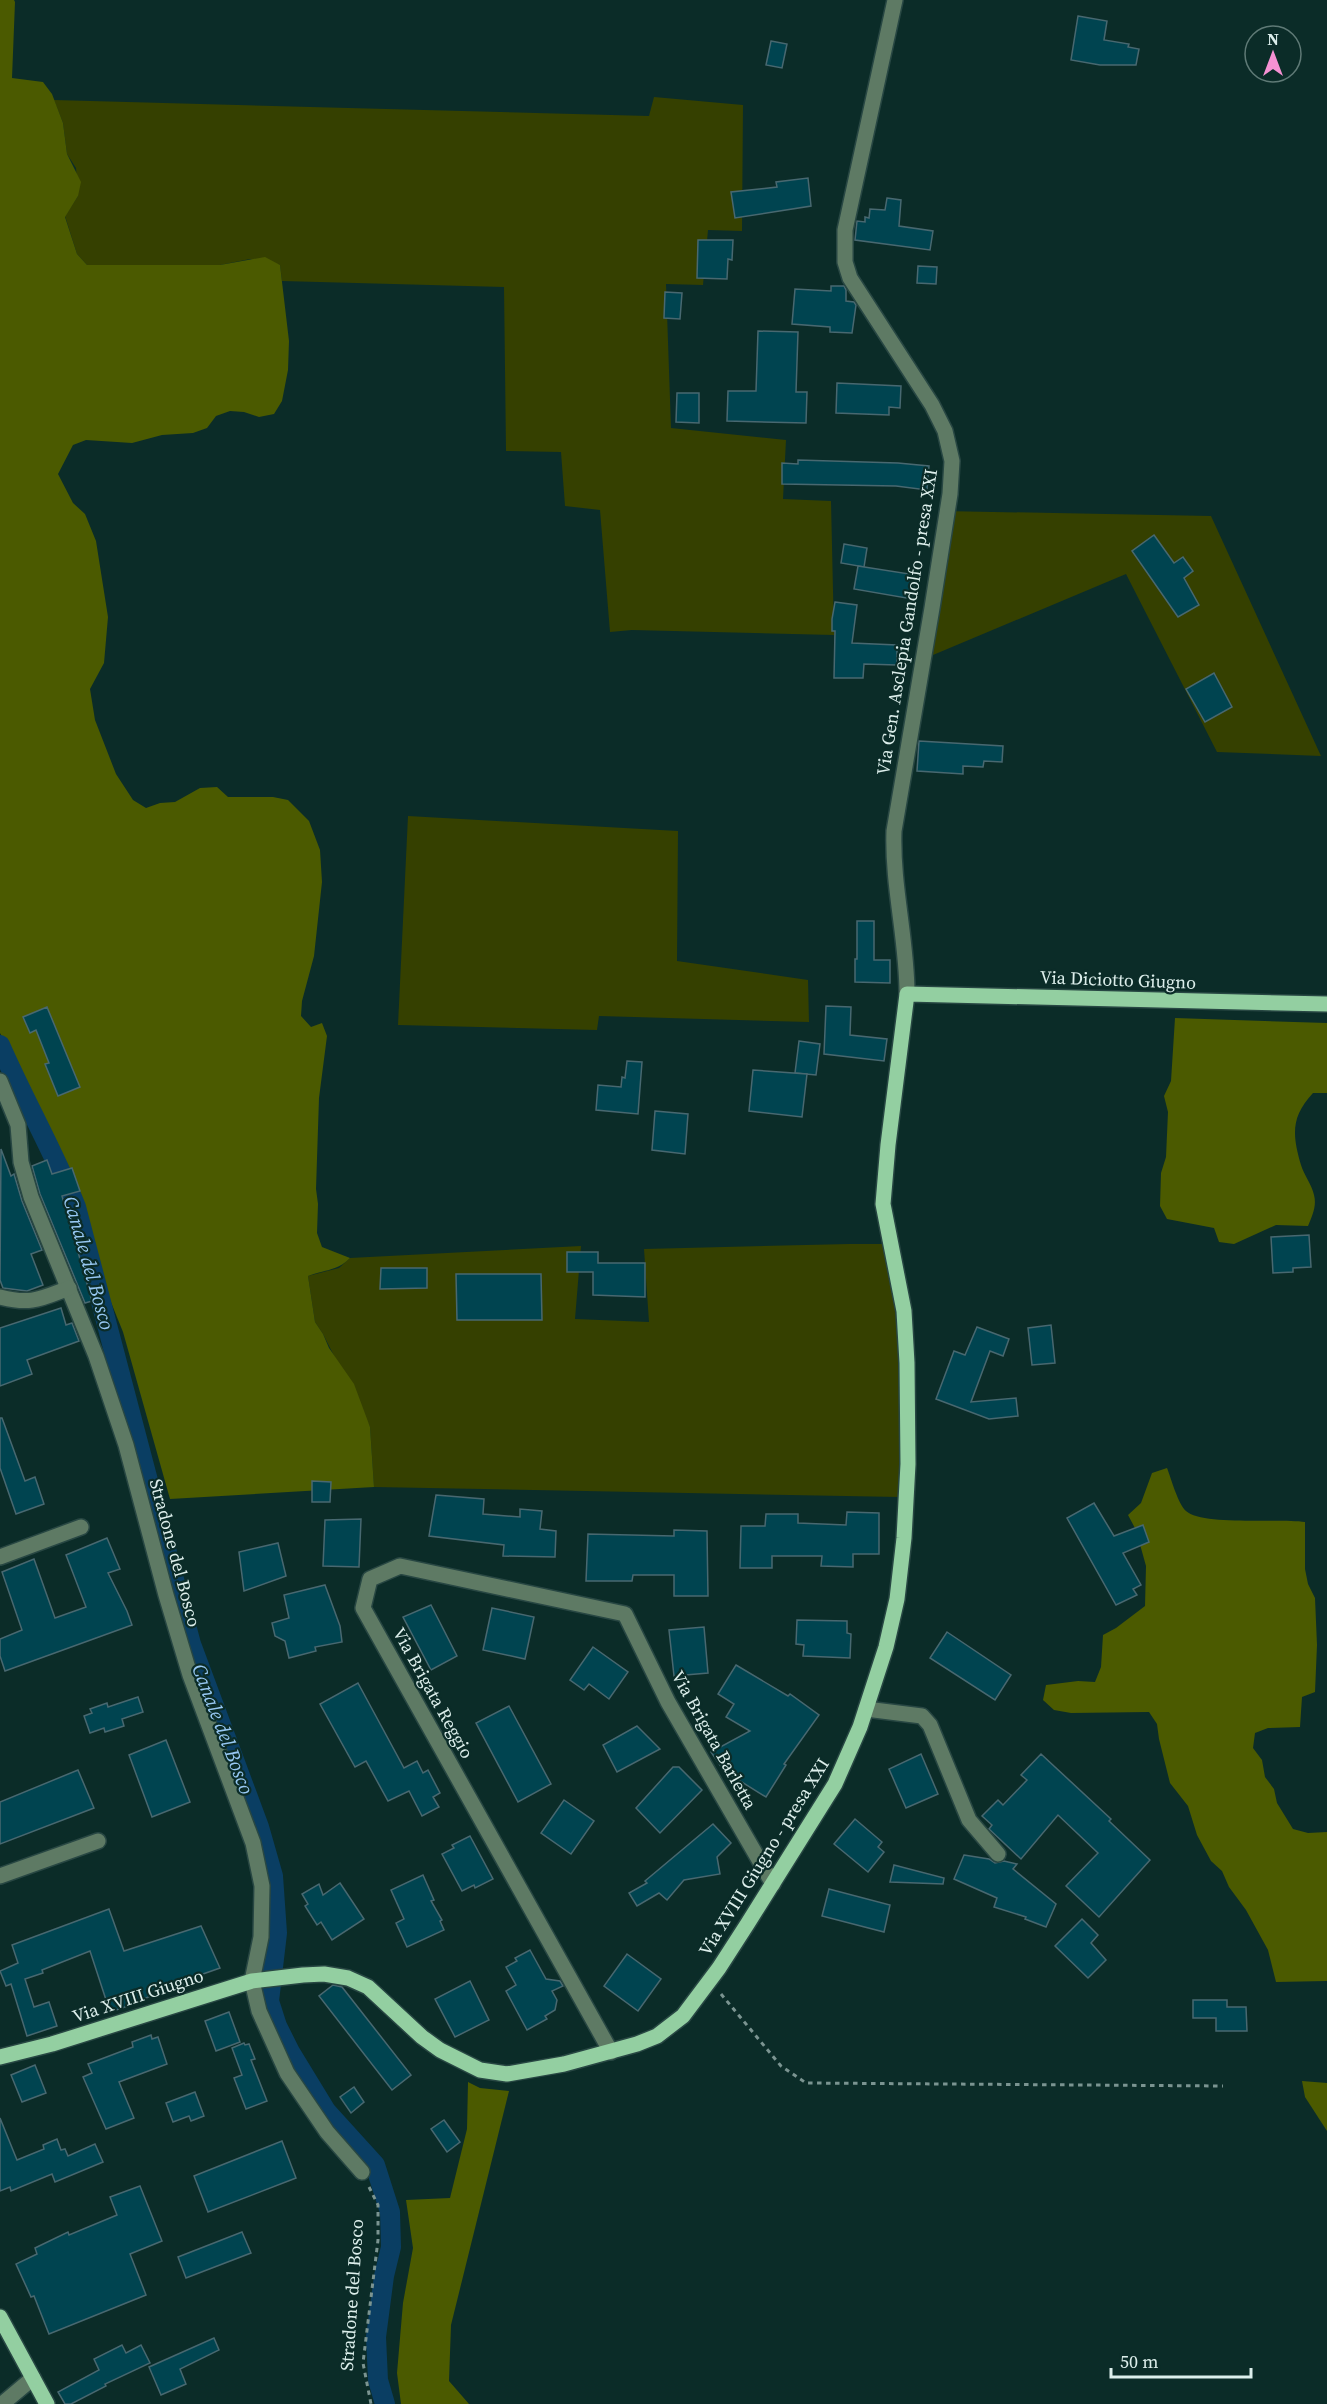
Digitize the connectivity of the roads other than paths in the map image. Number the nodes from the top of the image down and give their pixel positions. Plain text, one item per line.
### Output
1 (895, 0) edge
2 (908, 994) junction
3 (1327, 1004) edge
4 (0, 1081) edge
5 (69, 1288) junction
6 (0, 1297) edge
7 (81, 1527) dead end
8 (0, 1557) edge
9 (625, 1614) joint
10 (866, 1709) junction
11 (98, 1841) dead end
12 (998, 1854) dead end
13 (0, 1876) edge
14 (773, 1884) junction
15 (289, 1976) joint
16 (258, 1980) junction
17 (611, 2052) junction
18 (0, 2057) edge
19 (362, 2172) road end
20 (0, 2317) edge
21 (33, 2378) junction
22 (2, 2404) edge
23 (47, 2404) edge

1 - 2 street, Via Gen. Asclepia Gandolfo - presa XXI
2 - 3 main road, Via Diciotto Giugno
2 - 10 main road, Via XVIII Giugno - presa XXI
4 - 5 street, Stradone del Bosco
5 - 6 street
5 - 16 street, Stradone del Bosco
7 - 8 street
9 - 14 street, Via Brigata Barletta
9 - 17 street, Via Brigata Reggio
10 - 12 street
10 - 14 main road, Via XVIII Giugno - presa XXI
11 - 13 street
14 - 17 main road, Via XVIII Giugno - presa XXI
15 - 16 main road, Via XVIII Giugno
15 - 17 main road, Via XVIII Giugno - presa XXI
16 - 18 main road, Via XVIII Giugno
16 - 19 street, Stradone del Bosco
20 - 21 main road
21 - 22 street
21 - 23 main road

